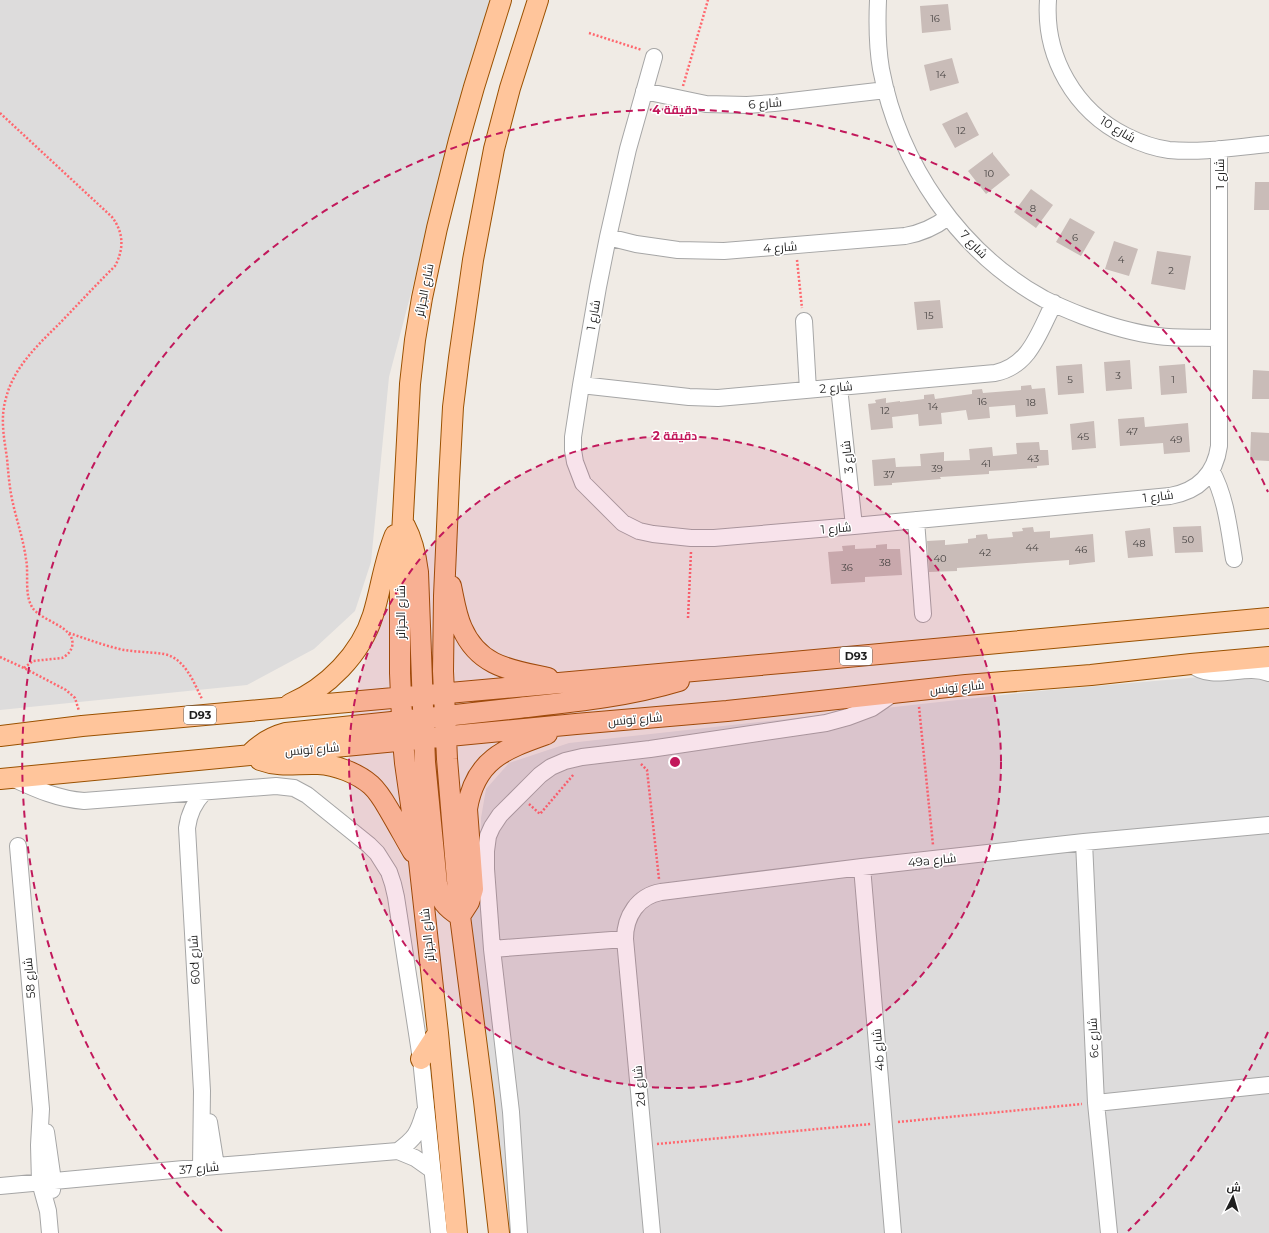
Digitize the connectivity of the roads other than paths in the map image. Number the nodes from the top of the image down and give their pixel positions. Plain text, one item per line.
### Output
1 (502, 0) edge
2 (538, 0) edge
3 (878, 0) edge
4 (1048, 0) edge
5 (654, 58) road end
6 (886, 90) junction
7 (644, 91) junction
8 (1269, 144) edge
9 (1219, 149) junction
10 (948, 217) junction
11 (608, 237) junction
12 (1054, 303) junction
13 (803, 317) road end
14 (1219, 338) junction
15 (581, 385) junction
16 (839, 387) junction
17 (808, 390) junction
18 (1211, 470) junction
19 (916, 520) junction
20 (402, 521) junction
21 (854, 526) junction
22 (1234, 559) dead end
23 (446, 565) junction
24 (923, 614) dead end
25 (1269, 618) edge
26 (1269, 657) edge
27 (1191, 664) junction
28 (717, 669) junction
29 (1269, 673) edge
30 (566, 682) junction
31 (444, 693) junction
32 (894, 693) junction
33 (422, 695) junction
34 (401, 697) junction
35 (282, 708) junction
36 (444, 717) junction
37 (423, 719) junction
38 (402, 721) junction
39 (576, 724) junction
40 (0, 736) edge
41 (446, 737) junction
42 (424, 739) junction
43 (403, 741) junction
44 (250, 754) junction
45 (6, 778) edge
46 (204, 792) junction
47 (165, 795) junction
48 (1269, 825) edge
49 (187, 828) junction
50 (1084, 842) junction
51 (18, 846) dead end
52 (419, 861) junction
53 (862, 867) junction
54 (460, 916) junction
55 (625, 939) junction
56 (492, 949) junction
57 (438, 1033) junction
58 (421, 1059) junction
59 (1269, 1085) edge
60 (1096, 1103) junction
61 (426, 1108) junction
62 (398, 1151) junction
63 (208, 1167) junction
64 (432, 1170) junction
65 (47, 1182) junction
66 (0, 1186) edge
67 (50, 1233) edge
68 (439, 1233) edge
69 (457, 1233) edge
70 (499, 1233) edge
71 (519, 1233) edge
72 (652, 1233) edge
73 (893, 1233) edge
74 (1109, 1233) edge

1 - 20 main road, شارع الجزائر
2 - 23 main road
3 - 6 street, شارع 7
4 - 9 street, شارع 10
5 - 7 street, شارع 1
6 - 7 street, شارع 6
6 - 10 street, شارع 7
7 - 11 street, شارع 1
8 - 9 street, شارع 10
9 - 14 street, شارع 1
10 - 11 street, شارع 4
10 - 12 street, شارع 7
11 - 15 street, شارع 1
12 - 14 street, شارع 7
12 - 16 street, شارع 2
13 - 17 street
14 - 18 street, شارع 1
15 - 17 street, شارع 2
15 - 21 street, شارع 1
16 - 17 street, شارع 2
16 - 21 street, شارع 3
18 - 19 street, شارع 1
18 - 22 street
19 - 21 street, شارع 1
19 - 24 street
20 - 33 main road
20 - 34 main road, شارع الجزائر
20 - 35 main road
23 - 30 main road
23 - 31 main road
25 - 28 main road, D93
26 - 27 main road, شارع تونس
27 - 29 street
27 - 32 main road, شارع تونس
28 - 30 main road, D93
28 - 36 main road
30 - 31 main road, D93
31 - 33 main road, D93
31 - 36 main road
32 - 39 main road, شارع تونس
32 - 56 street
33 - 34 main road, D93
33 - 37 main road
34 - 35 main road, D93
34 - 38 main road, شارع الجزائر
35 - 40 main road, D93
36 - 37 main road
36 - 41 main road
37 - 38 main road
37 - 42 main road
38 - 43 main road, شارع الجزائر
38 - 44 main road
39 - 41 main road, شارع تونس
39 - 54 main road
41 - 42 main road, شارع تونس
41 - 54 main road
42 - 43 main road, شارع تونس
42 - 54 main road
43 - 44 main road, شارع تونس
43 - 52 main road, شارع الجزائر
44 - 45 main road, شارع تونس
44 - 52 main road
45 - 47 street
46 - 47 street
46 - 49 street, 60d شارع
46 - 58 street
47 - 49 street, 60d شارع
48 - 50 street, 49a شارع
49 - 63 street, 60d شارع
50 - 53 street, 49a شارع
50 - 60 street, 6c شارع
51 - 65 street, شارع 58
52 - 57 main road, شارع الجزائر
53 - 55 street, 49a شارع
53 - 73 street, 4b شارع
54 - 70 main road
55 - 56 street
55 - 72 street, 2d شارع
56 - 71 street
57 - 58 main road
57 - 69 main road, شارع الجزائر
58 - 61 street
59 - 60 street
60 - 74 street, 6c شارع
61 - 62 street
61 - 64 street
62 - 63 street, شارع 37
62 - 64 street, شارع 37
63 - 65 street, شارع 37
64 - 68 street
65 - 66 street, شارع 37
65 - 67 street, شارع 58

